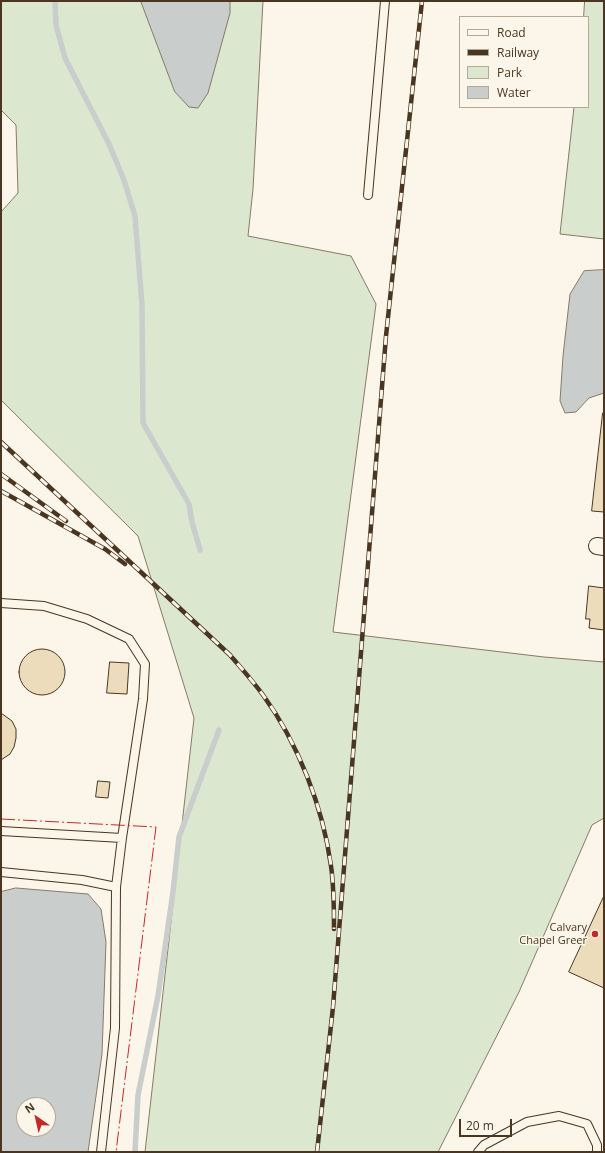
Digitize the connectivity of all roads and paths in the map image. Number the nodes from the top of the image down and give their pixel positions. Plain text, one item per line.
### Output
1 (385, 1) edge
2 (368, 195) dead end
3 (1, 603) edge
4 (1, 831) edge
5 (122, 838) junction
6 (1, 872) edge
7 (116, 887) junction
8 (101, 1152) edge
9 (478, 1152) edge
10 (597, 1152) edge

1 - 2 lane
3 - 5 lane
4 - 5 lane
5 - 7 lane
6 - 7 lane
7 - 8 lane
9 - 10 lane

